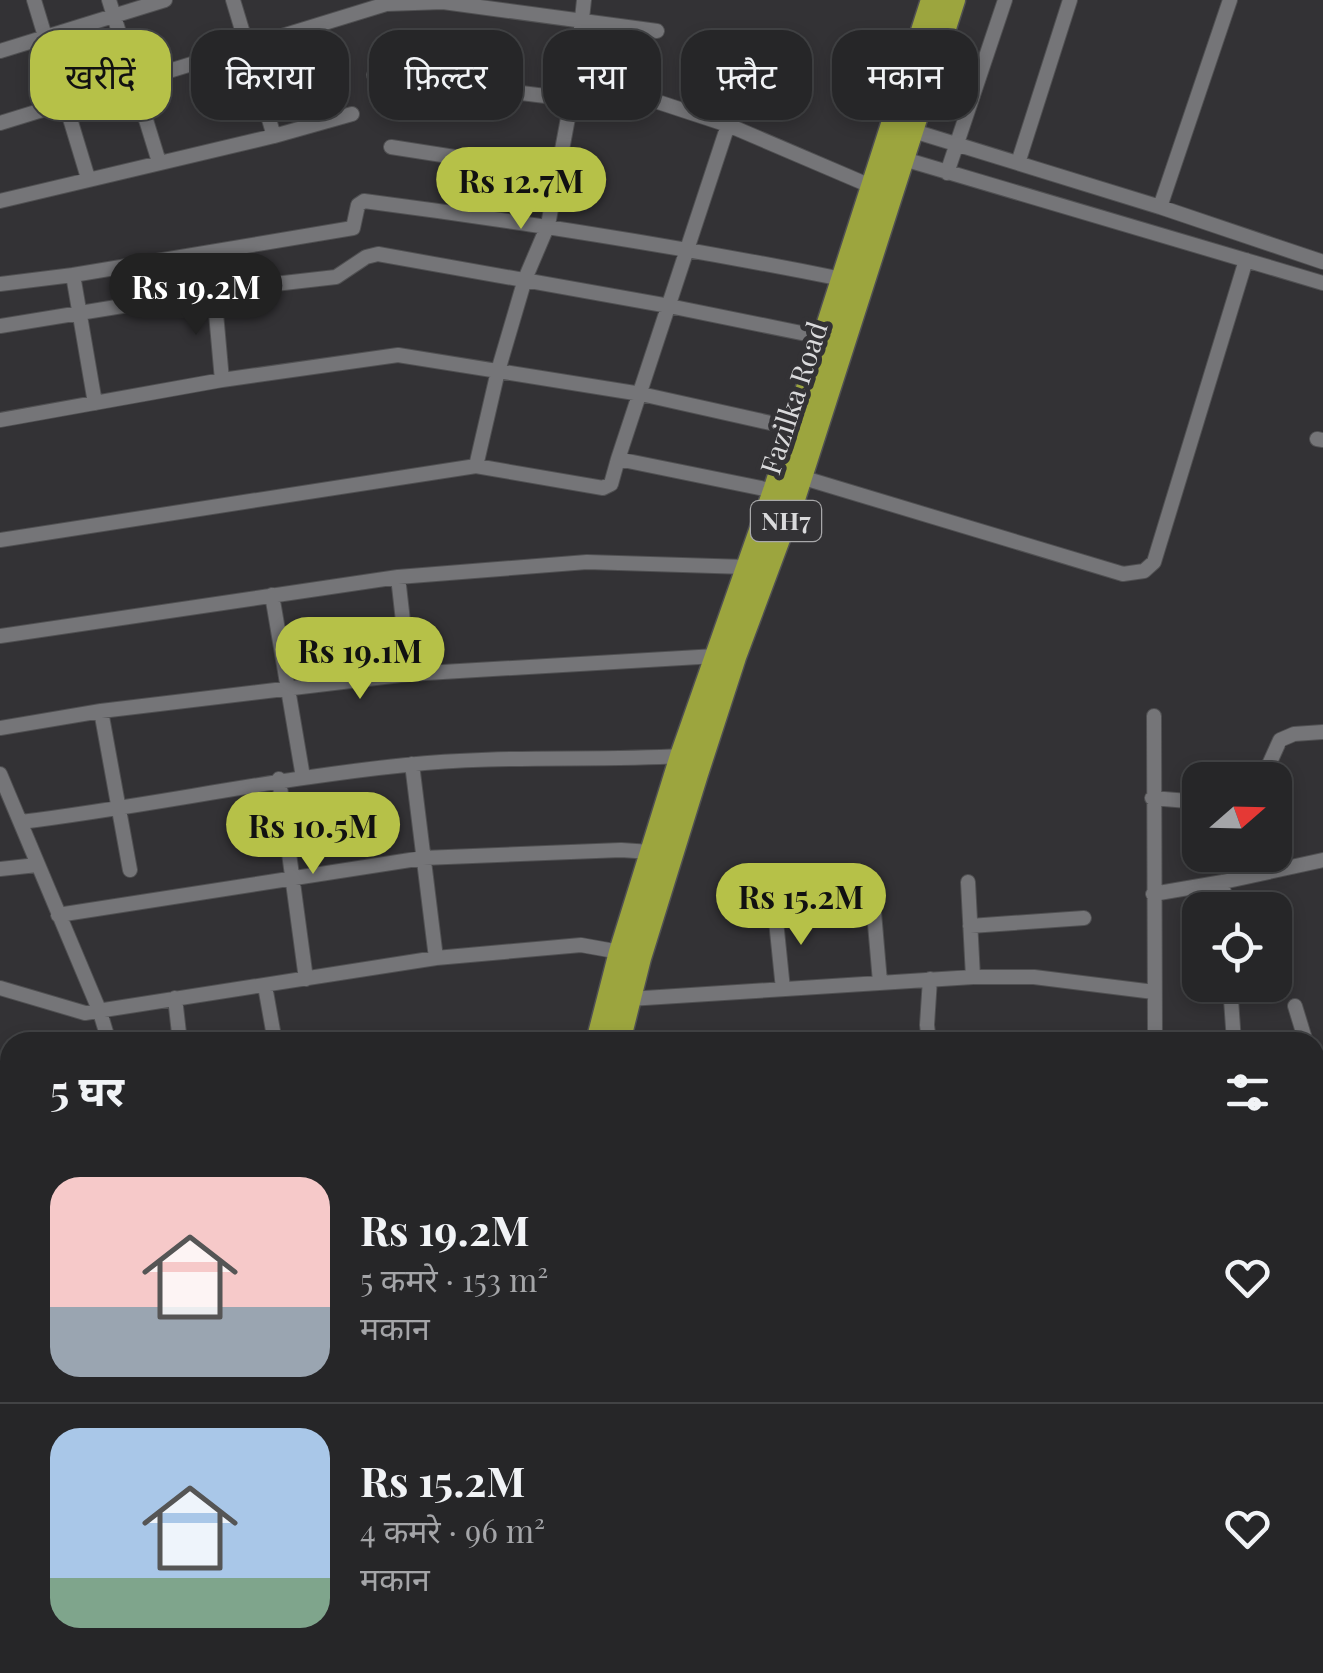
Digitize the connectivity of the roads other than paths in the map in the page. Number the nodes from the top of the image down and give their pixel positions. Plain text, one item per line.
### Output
1 (34, 0) edge
2 (109, 0) edge
3 (165, 0) edge
4 (233, 0) edge
5 (584, 0) edge
6 (932, 0) edge
7 (954, 0) edge
8 (1005, 0) edge
9 (1070, 0) edge
10 (1230, 0) edge
11 (443, 1) edge
12 (114, 18) junction
13 (581, 20) junction
14 (44, 30) edge
15 (71, 30) edge
16 (118, 30) edge
17 (242, 30) edge
18 (297, 30) edge
19 (580, 30) edge
20 (649, 30) edge
21 (30, 42) edge
22 (0, 51) edge
23 (661, 103) edge
24 (30, 114) edge
25 (352, 114) dead end
26 (72, 120) edge
27 (146, 120) edge
28 (269, 120) edge
29 (566, 120) edge
30 (0, 123) edge
31 (728, 125) junction
32 (902, 127) junction
33 (274, 136) junction
34 (956, 145) junction
35 (391, 148) dead end
36 (893, 156) junction
37 (159, 162) junction
38 (1018, 164) junction
39 (947, 173) junction
40 (556, 174) junction
41 (88, 178) junction
42 (873, 188) junction
43 (0, 201) edge
44 (1160, 207) junction
45 (548, 225) junction
46 (688, 248) junction
47 (1246, 260) junction
48 (1323, 262) edge
49 (73, 275) junction
50 (525, 279) junction
51 (842, 279) junction
52 (1323, 283) edge
53 (0, 284) edge
54 (214, 291) junction
55 (669, 306) junction
56 (82, 313) junction
57 (0, 326) edge
58 (821, 338) junction
59 (498, 371) junction
60 (222, 380) junction
61 (641, 394) junction
62 (95, 403) junction
63 (0, 420) edge
64 (794, 428) junction
65 (618, 459) junction
66 (476, 466) junction
67 (787, 484) junction
68 (0, 540) edge
69 (746, 568) junction
70 (398, 576) junction
71 (272, 596) junction
72 (0, 636) edge
73 (716, 656) junction
74 (408, 674) junction
75 (288, 689) junction
76 (101, 711) junction
77 (1154, 716) dead end
78 (0, 728) edge
79 (1323, 732) edge
80 (681, 756) junction
81 (1270, 762) edge
82 (412, 764) junction
83 (0, 774) edge
84 (303, 777) junction
85 (279, 780) junction
86 (1152, 798) junction
87 (1182, 800) edge
88 (120, 810) junction
89 (21, 822) junction
90 (651, 852) junction
91 (424, 858) junction
92 (1323, 860) edge
93 (38, 865) junction
94 (0, 870) edge
95 (130, 870) dead end
96 (292, 880) junction
97 (968, 882) dead end
98 (1222, 882) junction
99 (872, 888) dead end
100 (1223, 892) edge
101 (1153, 894) junction
102 (775, 911) dead end
103 (58, 914) junction
104 (1084, 918) dead end
105 (970, 926) junction
106 (620, 952) junction
107 (436, 958) junction
108 (973, 978) junction
109 (306, 979) junction
110 (930, 980) junction
111 (880, 982) junction
112 (265, 986) junction
113 (0, 988) edge
114 (783, 989) junction
115 (1154, 992) junction
116 (175, 998) junction
117 (629, 999) junction
118 (1231, 1002) edge
119 (1295, 1006) dead end
120 (100, 1012) junction
121 (106, 1032) edge
122 (179, 1032) edge
123 (274, 1032) edge
124 (599, 1032) edge
125 (621, 1032) edge
126 (928, 1032) edge
127 (1155, 1032) edge
128 (1233, 1032) edge
129 (1303, 1032) edge

1 - 14 street
2 - 12 street
3 - 12 street
4 - 17 street
5 - 13 street
6 - 32 highway, Fazilka Road / NH7
7 - 32 highway, Fazilka Road / NH7
8 - 34 street
9 - 38 street
10 - 44 street
11 - 13 street
11 - 18 street
12 - 15 street
12 - 16 street
13 - 19 street
13 - 20 street
21 - 22 street
23 - 31 street
24 - 30 street
25 - 33 street
26 - 41 street
27 - 37 street
28 - 33 street
29 - 40 street
31 - 42 street
31 - 46 street
32 - 34 street
32 - 36 highway, Fazilka Road / NH7
33 - 37 street
34 - 38 street
34 - 39 street
35 - 40 street
36 - 39 street
36 - 42 highway, Fazilka Road / NH7
36 - 67 highway, Fazilka Road / NH7
37 - 41 street
38 - 44 street
39 - 47 street
40 - 45 street
41 - 43 street
42 - 51 highway, Fazilka Road / NH7
44 - 48 street
45 - 46 street
45 - 49 street
45 - 50 street
46 - 51 street
46 - 55 street
47 - 52 street
47 - 67 street
49 - 53 street
49 - 56 street
50 - 54 street
50 - 55 street
50 - 59 street
51 - 58 highway, Fazilka Road / NH7
54 - 56 street
54 - 60 street
55 - 58 street
55 - 61 street
56 - 57 street
56 - 62 street
58 - 64 highway, Fazilka Road / NH7
59 - 60 street
59 - 61 street
59 - 66 street
60 - 62 street
61 - 64 street
61 - 65 street
62 - 63 street
64 - 67 highway, Fazilka Road / NH7
65 - 66 street
65 - 67 street
66 - 68 street
67 - 69 highway, Fazilka Road / NH7
67 - 117 highway, Fazilka Road / NH7
69 - 70 street
69 - 73 highway, Fazilka Road / NH7
70 - 71 street
70 - 74 street
71 - 72 street
71 - 75 street
73 - 74 street
73 - 80 highway, Fazilka Road / NH7
74 - 75 street
75 - 76 street
75 - 84 street
76 - 78 street
76 - 88 street
77 - 86 street
79 - 81 street
80 - 82 street
80 - 90 highway, Fazilka Road / NH7
82 - 84 street
82 - 91 street
83 - 89 street
84 - 85 street
85 - 88 street
85 - 96 street
86 - 87 street
86 - 101 street
88 - 89 street
88 - 95 street
89 - 93 street
90 - 91 street
90 - 106 highway, Fazilka Road / NH7
91 - 96 street
91 - 107 street
92 - 98 street
93 - 94 street
93 - 103 street
96 - 103 street
96 - 109 street
97 - 105 street
98 - 100 street
98 - 101 street
99 - 111 street
101 - 115 street
102 - 114 street
103 - 120 street
104 - 105 street
105 - 108 street
106 - 107 street
106 - 124 highway, Fazilka Road / NH7
107 - 109 street
108 - 110 street
108 - 115 street
109 - 112 street
110 - 111 street
110 - 126 street
111 - 114 street
112 - 116 street
112 - 123 street
113 - 120 street
114 - 117 street
115 - 127 street
116 - 120 street
116 - 122 street
117 - 125 highway, Fazilka Road / NH7
118 - 128 street
119 - 129 street
120 - 121 street

